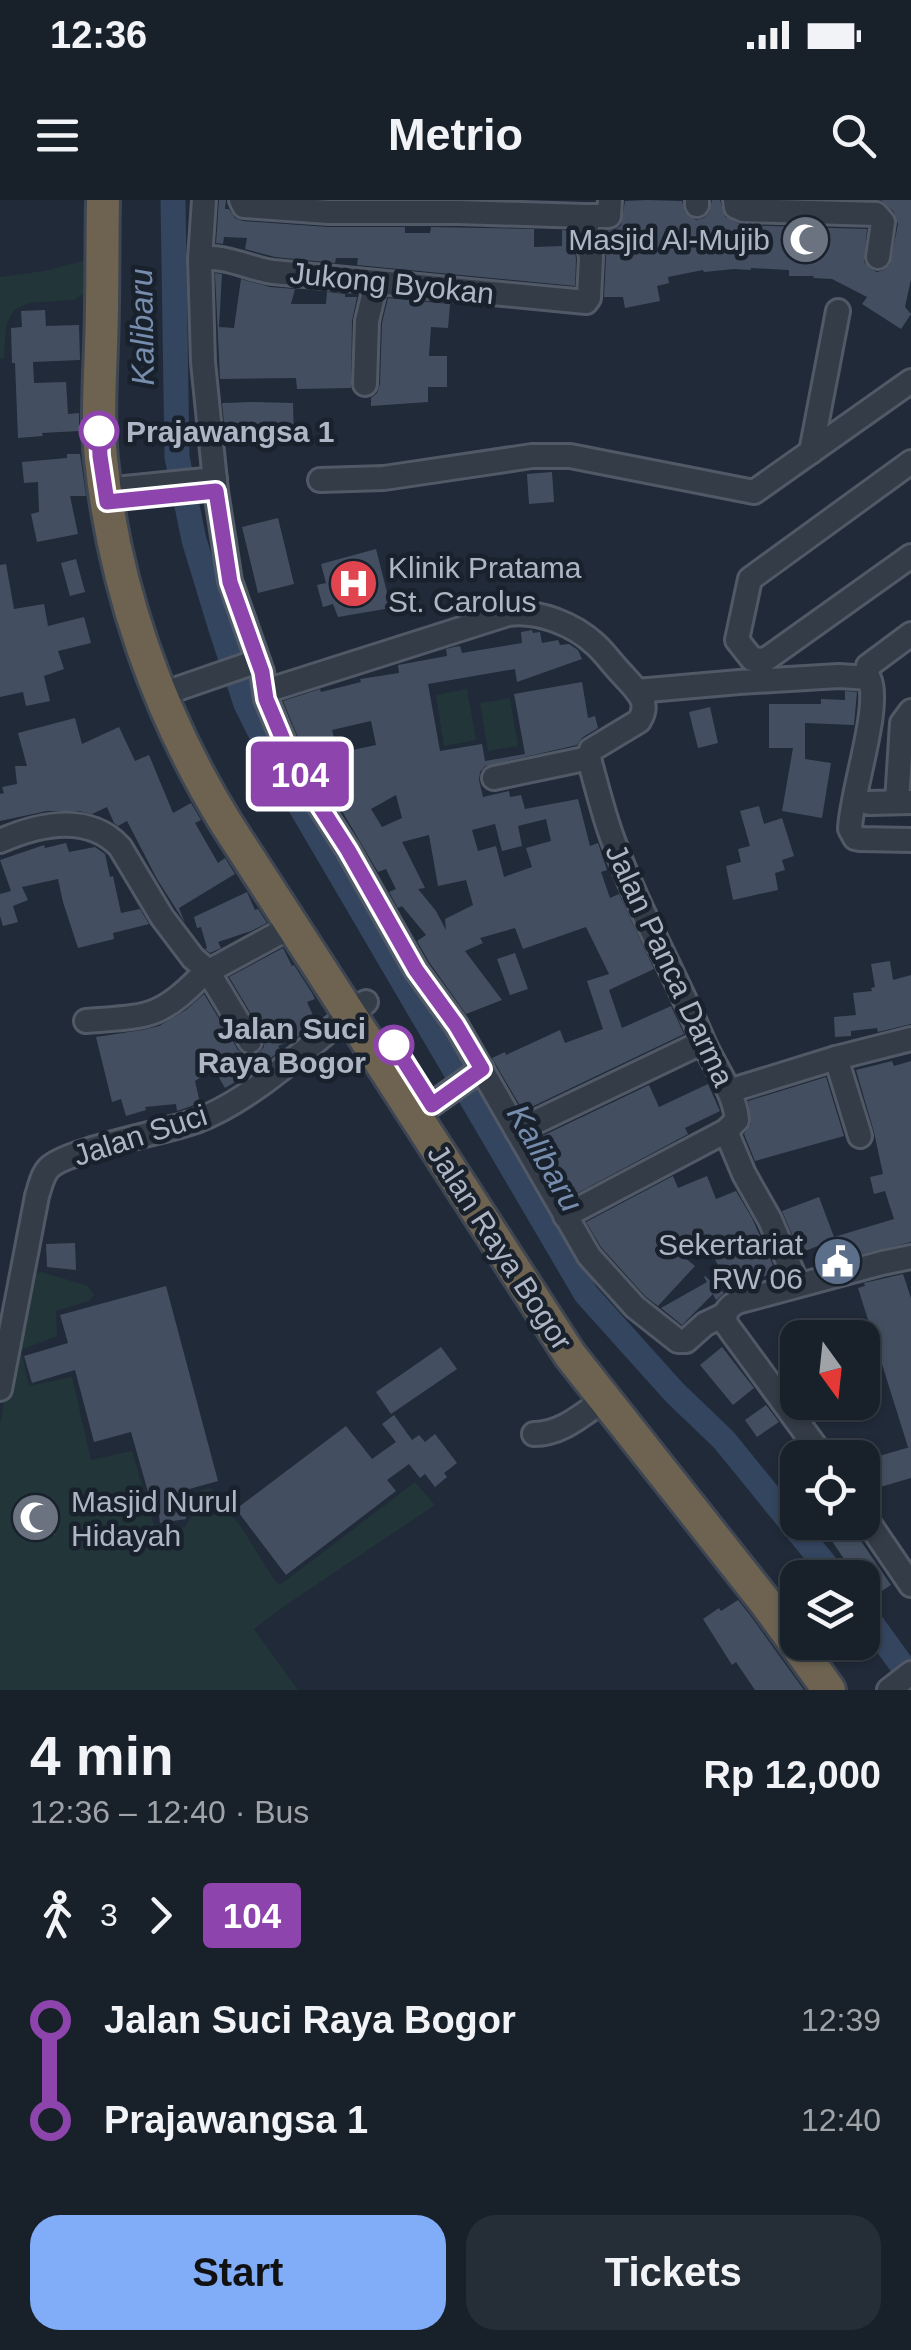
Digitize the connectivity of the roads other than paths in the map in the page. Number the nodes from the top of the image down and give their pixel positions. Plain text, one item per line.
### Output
1 (103, 200) edge
2 (120, 200) edge
3 (204, 200) edge
4 (240, 200) edge
5 (735, 200) edge
6 (610, 208) edge
7 (585, 216) junction
8 (878, 257) dead end
9 (200, 259) junction
10 (376, 283) junction
11 (838, 311) dead end
12 (911, 381) edge
13 (365, 384) dead end
14 (811, 452) junction
15 (911, 462) edge
16 (320, 480) dead end
17 (208, 486) junction
18 (127, 494) junction
19 (911, 556) edge
20 (911, 634) edge
21 (868, 666) dead end
22 (255, 674) junction
23 (636, 691) junction
24 (189, 692) junction
25 (911, 711) edge
26 (592, 753) junction
27 (494, 778) dead end
28 (904, 802) edge
29 (869, 803) dead end
30 (911, 840) edge
31 (0, 841) edge
32 (292, 926) junction
33 (209, 970) junction
34 (358, 1007) junction
35 (86, 1021) dead end
36 (911, 1039) edge
37 (250, 1041) dead end
38 (703, 1042) junction
39 (836, 1058) junction
40 (459, 1085) junction
41 (729, 1092) junction
42 (517, 1131) junction
43 (726, 1131) junction
44 (860, 1136) dead end
45 (565, 1216) junction
46 (911, 1257) edge
47 (798, 1285) junction
48 (10, 1289) edge
49 (724, 1315) junction
50 (0, 1389) edge
51 (605, 1400) junction
52 (534, 1434) dead end
53 (811, 1440) edge
54 (880, 1539) edge
55 (911, 1585) edge
56 (780, 1591) edge
57 (832, 1660) edge
58 (911, 1673) edge
59 (828, 1690) edge
60 (854, 1690) edge
61 (889, 1690) edge

1 - 18 highway, Jalan Raya Bogor
2 - 18 highway, Jalan Raya Bogor
3 - 9 street
4 - 7 street
5 - 8 street
6 - 7 street
7 - 10 street, Jukong Byokan
9 - 10 street, Jukong Byokan
9 - 17 street
10 - 13 street
11 - 14 street
12 - 14 street
14 - 16 street
15 - 19 street
17 - 18 street
17 - 22 street
18 - 24 highway, Jalan Raya Bogor
18 - 32 highway, Jalan Raya Bogor
20 - 21 street
22 - 23 street
22 - 24 street
22 - 40 street
23 - 26 street
23 - 30 street
24 - 34 highway, Jalan Raya Bogor
25 - 28 street
26 - 27 street
26 - 38 street, Jalan Panca Darma
28 - 29 street
31 - 33 street
32 - 33 street
32 - 34 highway, Jalan Raya Bogor
33 - 35 street
33 - 37 street
34 - 40 highway, Jalan Raya Bogor
34 - 48 street, Jalan Suci
34 - 51 highway, Jalan Raya Bogor
36 - 39 street
38 - 41 street, Jalan Panca Darma
38 - 42 street
39 - 41 street
39 - 44 street
40 - 42 street
40 - 56 highway, Jalan Raya Bogor
41 - 43 street, Jalan Panca Darma
42 - 45 street
43 - 45 street
43 - 47 street, Jalan Panca Darma
45 - 49 street
46 - 47 street
47 - 49 street
48 - 50 street, Jalan Suci
49 - 53 street
51 - 52 street
51 - 59 highway, Jalan Raya Bogor
54 - 55 street
57 - 60 highway
58 - 61 street

